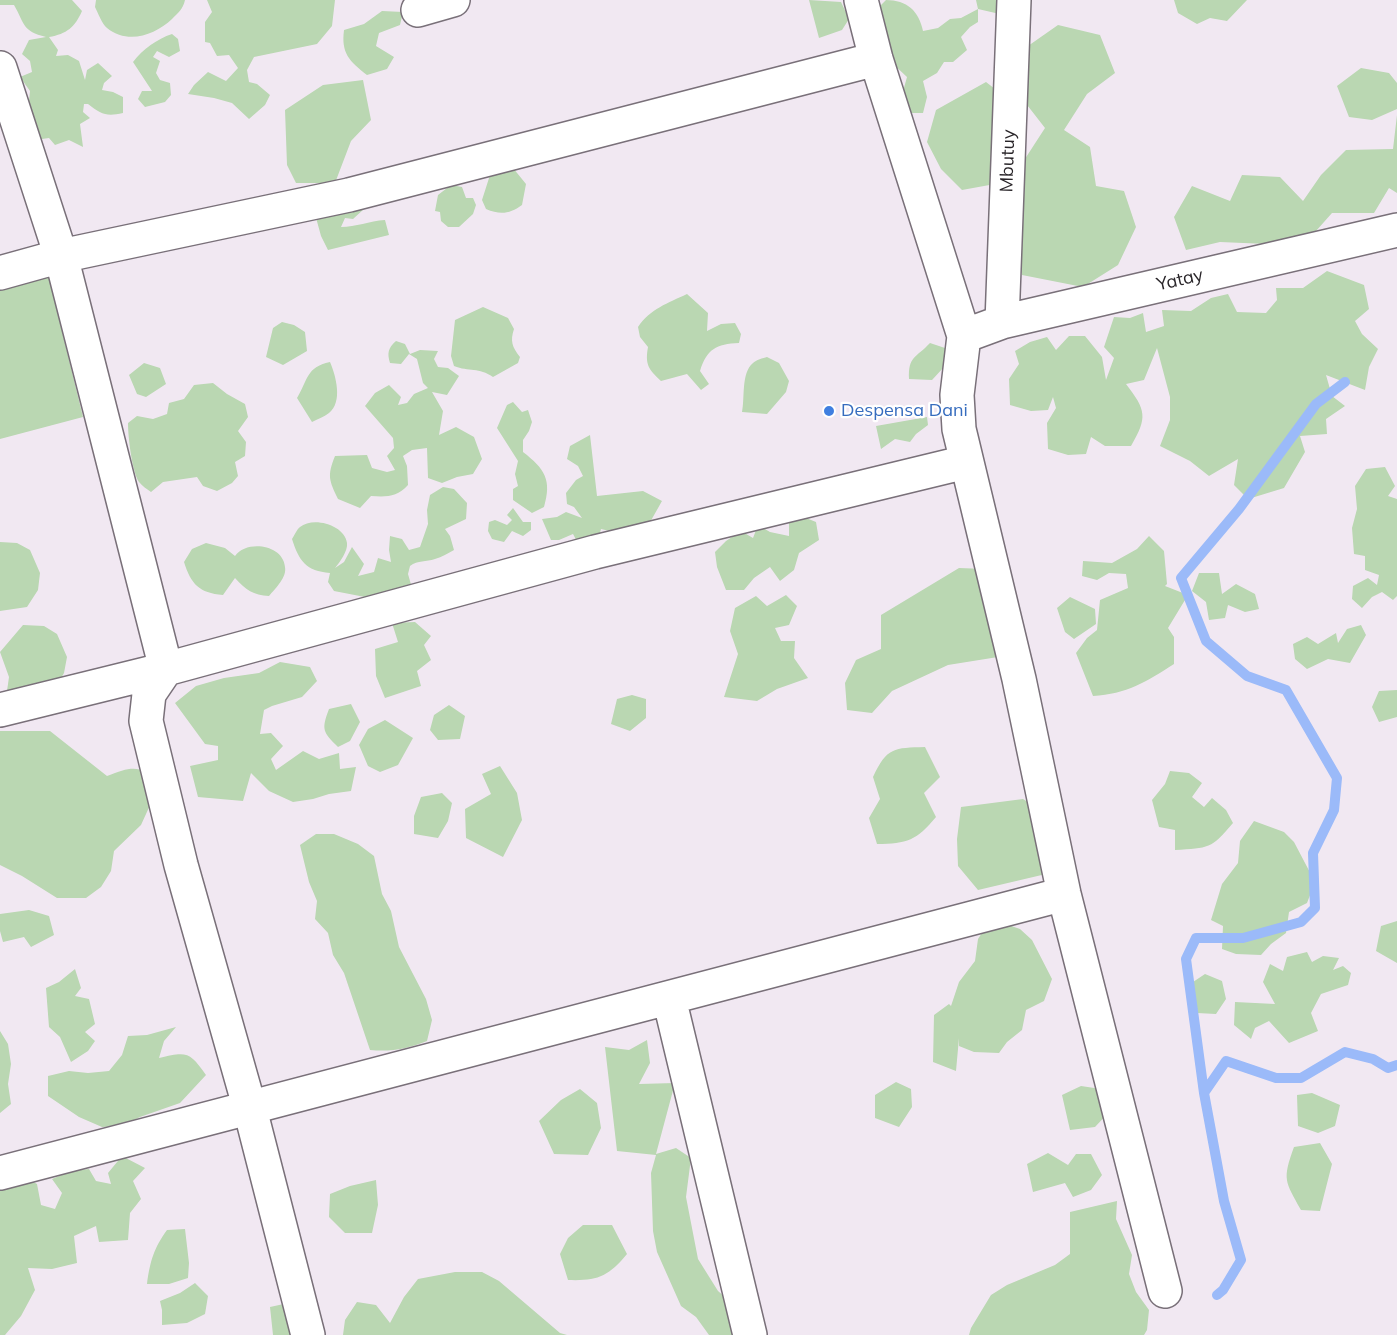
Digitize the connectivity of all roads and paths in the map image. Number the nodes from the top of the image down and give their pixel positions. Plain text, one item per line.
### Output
1 (453, 0) edge
2 (861, 0) edge
3 (1014, 0) edge
4 (418, 10) dead end
5 (876, 59) junction
6 (0, 68) edge
7 (1397, 230) edge
8 (61, 256) junction
9 (0, 273) edge
10 (1002, 322) junction
11 (964, 336) junction
12 (966, 462) junction
13 (166, 669) junction
14 (0, 710) edge
15 (1064, 894) junction
16 (669, 998) junction
17 (250, 1109) junction
18 (0, 1173) edge
19 (1166, 1291) dead end
20 (308, 1335) edge
21 (750, 1335) edge

1 - 4 street
2 - 5 street
3 - 10 street, Mbutuy
5 - 8 street
5 - 11 street
6 - 8 street
7 - 10 street, Yatay
8 - 9 street
8 - 13 street
10 - 11 street, Yatay
11 - 12 street
12 - 13 street
12 - 15 street
13 - 14 street
13 - 17 street
15 - 16 street
15 - 19 street
16 - 17 street
16 - 21 street
17 - 18 street
17 - 20 street

